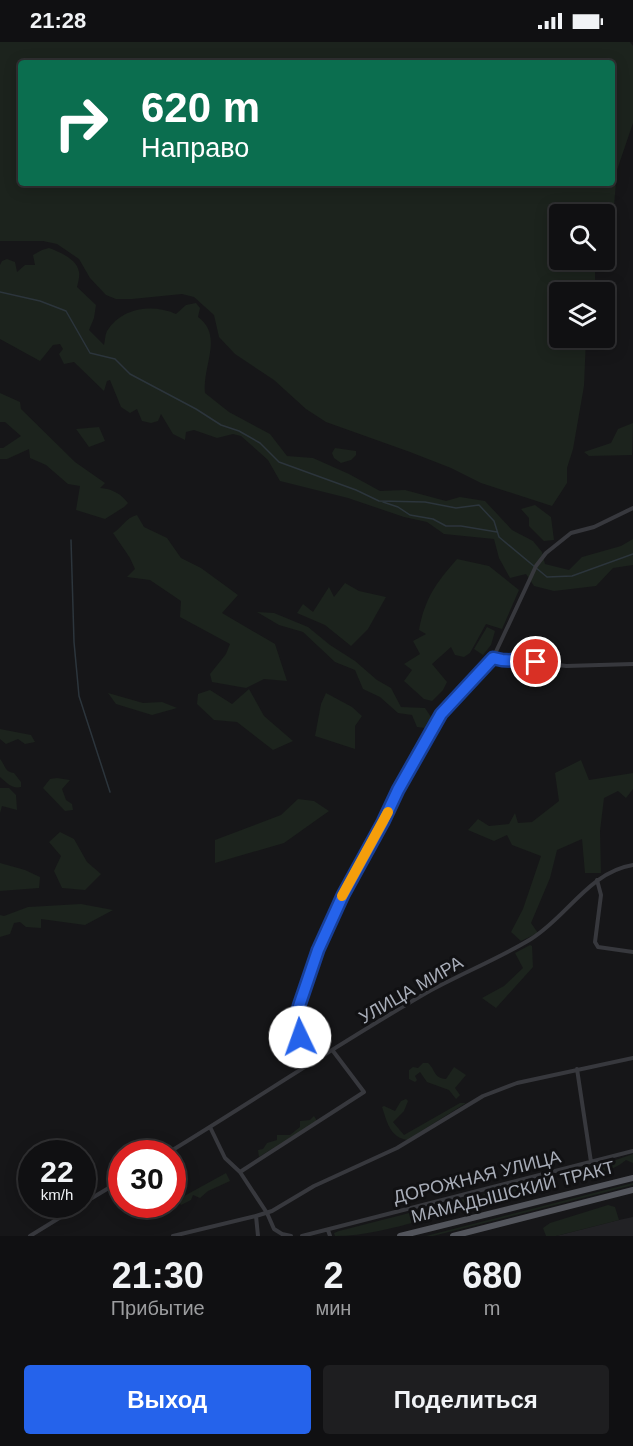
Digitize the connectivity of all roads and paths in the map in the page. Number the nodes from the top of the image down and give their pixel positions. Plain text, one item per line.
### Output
1 (633, 508) edge
2 (493, 658) junction
3 (633, 664) edge
4 (633, 866) edge
5 (597, 880) junction
6 (633, 952) edge
7 (333, 1051) junction
8 (633, 1058) edge
9 (318, 1060) junction
10 (577, 1070) junction
11 (210, 1127) junction
12 (186, 1142) edge
13 (633, 1151) edge
14 (591, 1162) junction
15 (240, 1172) junction
16 (633, 1178) edge
17 (633, 1190) edge
18 (267, 1213) junction
19 (256, 1216) junction
20 (59, 1218) edge
21 (328, 1230) junction
22 (30, 1236) edge
23 (173, 1236) edge
24 (258, 1236) edge
25 (291, 1236) edge
26 (302, 1236) edge
27 (330, 1236) edge
28 (400, 1236) edge
29 (453, 1236) edge

1 - 2 street
2 - 3 street
2 - 9 street
4 - 5 street, УЛИЦА МИРА
5 - 6 street
5 - 7 street, УЛИЦА МИРА
7 - 9 street, УЛИЦА МИРА
7 - 15 street
8 - 10 street
9 - 11 street, УЛИЦА МИРА
10 - 14 street
10 - 18 street
11 - 12 street, УЛИЦА МИРА
11 - 15 street
13 - 14 street, ДОРОЖНАЯ УЛИЦА
14 - 21 street, ДОРОЖНАЯ УЛИЦА
15 - 18 street
16 - 28 main road, МАМАДЫШСКИЙ ТРАКТ
17 - 29 main road, МАМАДЫШСКИЙ ТРАКТ
18 - 19 street
18 - 25 street
19 - 23 street
19 - 24 street
20 - 22 street
21 - 26 street, ДОРОЖНАЯ УЛИЦА
21 - 27 street

